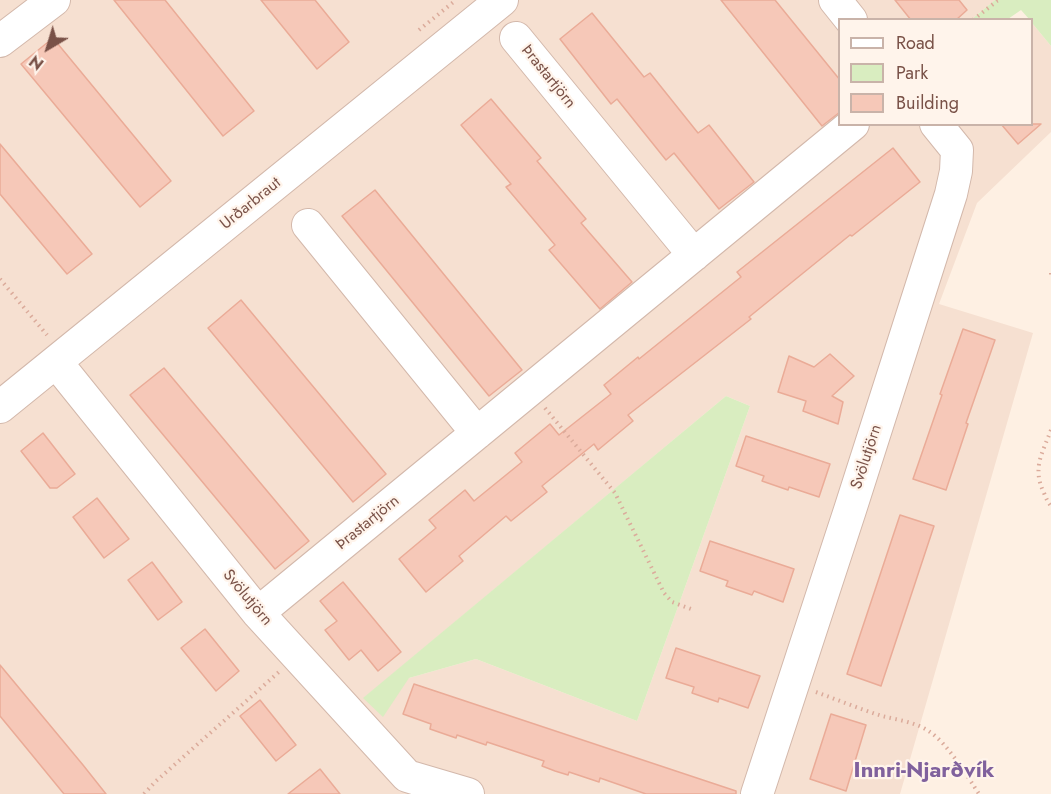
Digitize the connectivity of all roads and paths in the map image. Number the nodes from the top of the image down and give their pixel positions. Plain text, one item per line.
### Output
1 (54, 0) edge
2 (502, 0) edge
3 (835, 0) edge
4 (1000, 0) edge
5 (849, 18) edge
6 (976, 18) edge
7 (516, 38) dead end
8 (0, 41) edge
9 (851, 126) edge
10 (938, 126) edge
11 (308, 225) dead end
12 (694, 255) junction
13 (0, 279) edge
14 (52, 350) junction
15 (530, 390) junction
16 (0, 407) edge
17 (1051, 430) edge
18 (477, 433) junction
19 (1051, 506) edge
20 (691, 609) dead end
21 (258, 613) junction
22 (298, 656) junction
23 (793, 684) junction
24 (404, 785) edge
25 (144, 794) edge
26 (468, 794) edge
27 (758, 794) edge
28 (979, 794) edge

1 - 8 street
2 - 14 street, Urðarbraut
3 - 5 street
4 - 6 path
7 - 12 street, Þrastartjörn
9 - 12 street, Þrastartjörn
10 - 23 street, Svölutjörn
11 - 18 street
12 - 15 street, Þrastartjörn
13 - 14 path
14 - 16 street, Urðarbraut
14 - 21 street, Svölutjörn
15 - 18 street, Þrastartjörn
15 - 20 path
17 - 19 path
18 - 21 street, Þrastartjörn
21 - 22 street, Svölutjörn
22 - 24 street, Svölutjörn
22 - 25 path
23 - 27 street, Svölutjörn
23 - 28 path
24 - 26 street, Svölutjörn

